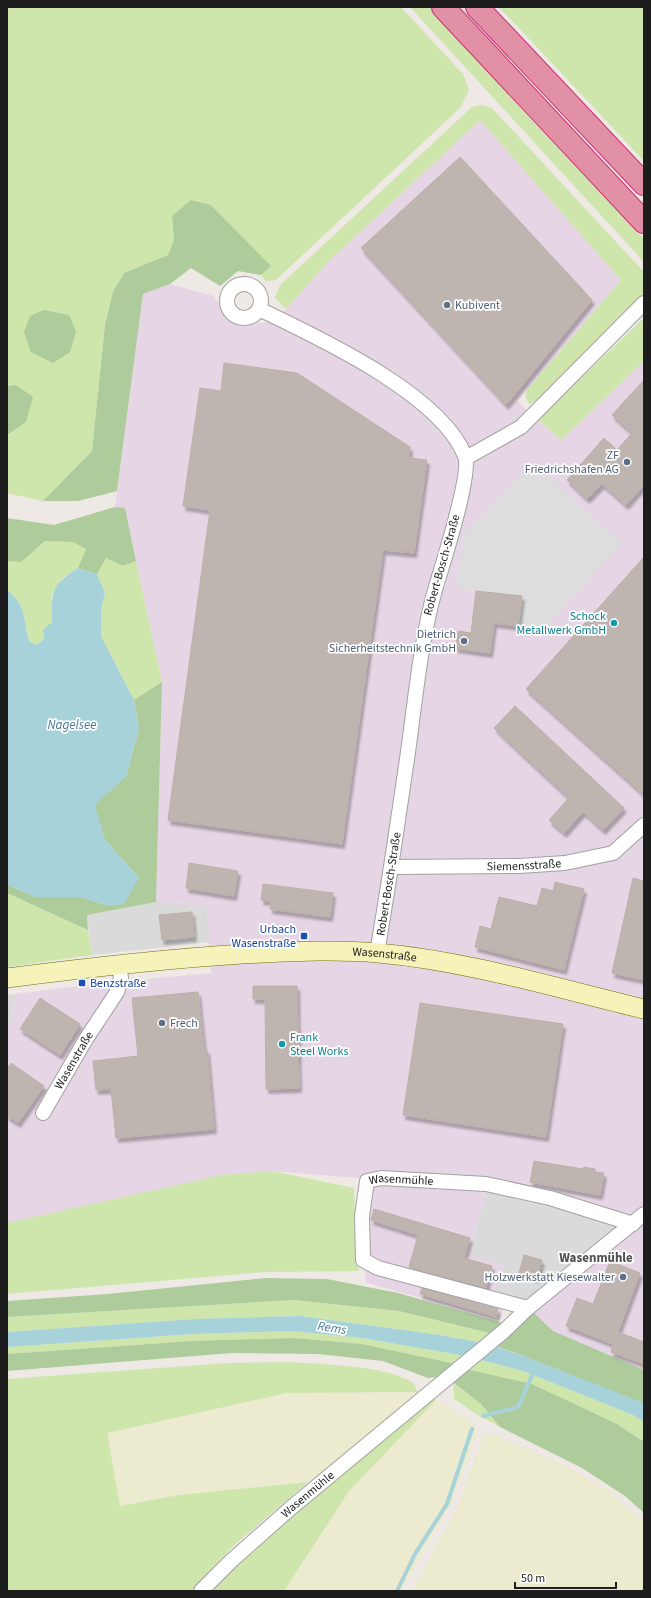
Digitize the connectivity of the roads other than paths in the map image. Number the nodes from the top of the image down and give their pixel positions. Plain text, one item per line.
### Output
1 (443, 7) edge
2 (477, 7) edge
3 (644, 184) edge
4 (644, 222) edge
5 (644, 302) edge
6 (259, 309) dead end
7 (466, 458) junction
8 (644, 825) edge
9 (392, 867) junction
10 (377, 953) junction
11 (119, 964) junction
12 (7, 978) edge
13 (644, 1009) edge
14 (43, 1113) dead end
15 (644, 1214) edge
16 (633, 1224) junction
17 (528, 1308) junction
18 (201, 1591) edge

1 - 4 highway
2 - 3 highway
5 - 7 street
6 - 7 street
7 - 9 street, Robert-Bosch-Straße
8 - 9 street, Siemensstraße
9 - 10 street, Robert-Bosch-Straße
10 - 11 street, Wasenstraße
10 - 13 street, Wasenstraße
11 - 12 street, Wasenstraße
11 - 14 street, Wasenstraße
15 - 16 street, Wasenmühle
16 - 17 street, Wasenmühle
16 - 17 street, Wasenmühle
17 - 18 street, Wasenmühle

